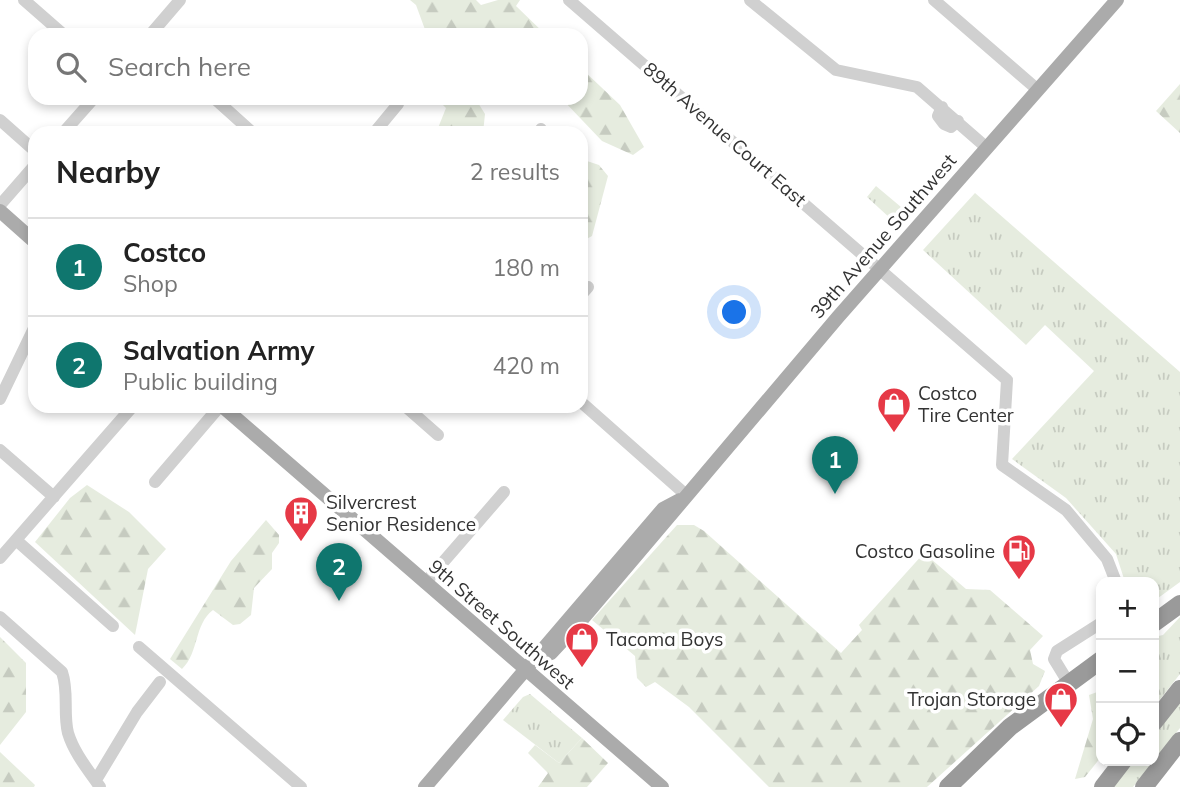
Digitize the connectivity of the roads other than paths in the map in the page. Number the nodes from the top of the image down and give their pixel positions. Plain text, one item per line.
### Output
1 (24, 0) edge
2 (180, 0) edge
3 (569, 0) edge
4 (750, 0) edge
5 (934, 0) edge
6 (1117, 0) edge
7 (56, 28) edge
8 (156, 28) edge
9 (1038, 90) junction
10 (88, 105) edge
11 (222, 105) edge
12 (397, 105) edge
13 (0, 120) edge
14 (69, 126) edge
15 (245, 126) edge
16 (380, 126) edge
17 (28, 145) edge
18 (987, 148) junction
19 (28, 173) edge
20 (0, 205) edge
21 (0, 211) edge
22 (28, 236) edge
23 (880, 269) junction
24 (28, 341) edge
25 (0, 399) edge
26 (588, 409) edge
27 (127, 413) edge
28 (215, 413) edge
29 (229, 413) edge
30 (413, 413) edge
31 (438, 435) dead end
32 (0, 450) edge
33 (155, 482) dead end
34 (504, 492) dead end
35 (54, 496) junction
36 (683, 497) junction
37 (16, 540) junction
38 (0, 558) edge
39 (1114, 577) edge
40 (425, 583) junction
41 (1180, 604) edge
42 (0, 617) edge
43 (1159, 619) edge
44 (114, 626) dead end
45 (1096, 626) edge
46 (139, 647) dead end
47 (1096, 663) edge
48 (526, 671) junction
49 (1068, 680) junction
50 (160, 682) dead end
51 (1180, 689) edge
52 (1159, 716) edge
53 (1180, 741) edge
54 (1119, 766) edge
55 (98, 784) edge
56 (302, 787) edge
57 (425, 787) edge
58 (662, 787) edge
59 (948, 787) edge
60 (1103, 787) edge
61 (1144, 787) edge

1 - 7 street
2 - 8 street
3 - 23 street, 89th Avenue Court East
4 - 18 street
5 - 9 street
6 - 9 main road, 39th Avenue Southwest
9 - 18 main road, 39th Avenue Southwest
10 - 14 street
11 - 15 street
12 - 16 street
13 - 17 street
18 - 23 main road, 39th Avenue Southwest
19 - 20 street
21 - 22 main road
23 - 36 main road, 39th Avenue Southwest
23 - 39 street, 89th Avenue Court East
24 - 25 street
26 - 36 street
27 - 35 street
28 - 33 street
29 - 40 main road, 9th Street Southwest
30 - 31 street
32 - 35 street
34 - 40 street
35 - 37 street
36 - 48 main road, 39th Avenue Southwest
37 - 38 street
37 - 44 street
40 - 48 main road, 9th Street Southwest
41 - 43 highway
42 - 55 street
45 - 49 street
46 - 56 street
47 - 49 highway
48 - 57 main road, 39th Avenue Southwest
48 - 58 main road, 9th Street Southwest
49 - 59 highway
50 - 55 street
51 - 52 highway
53 - 61 highway
54 - 60 highway

